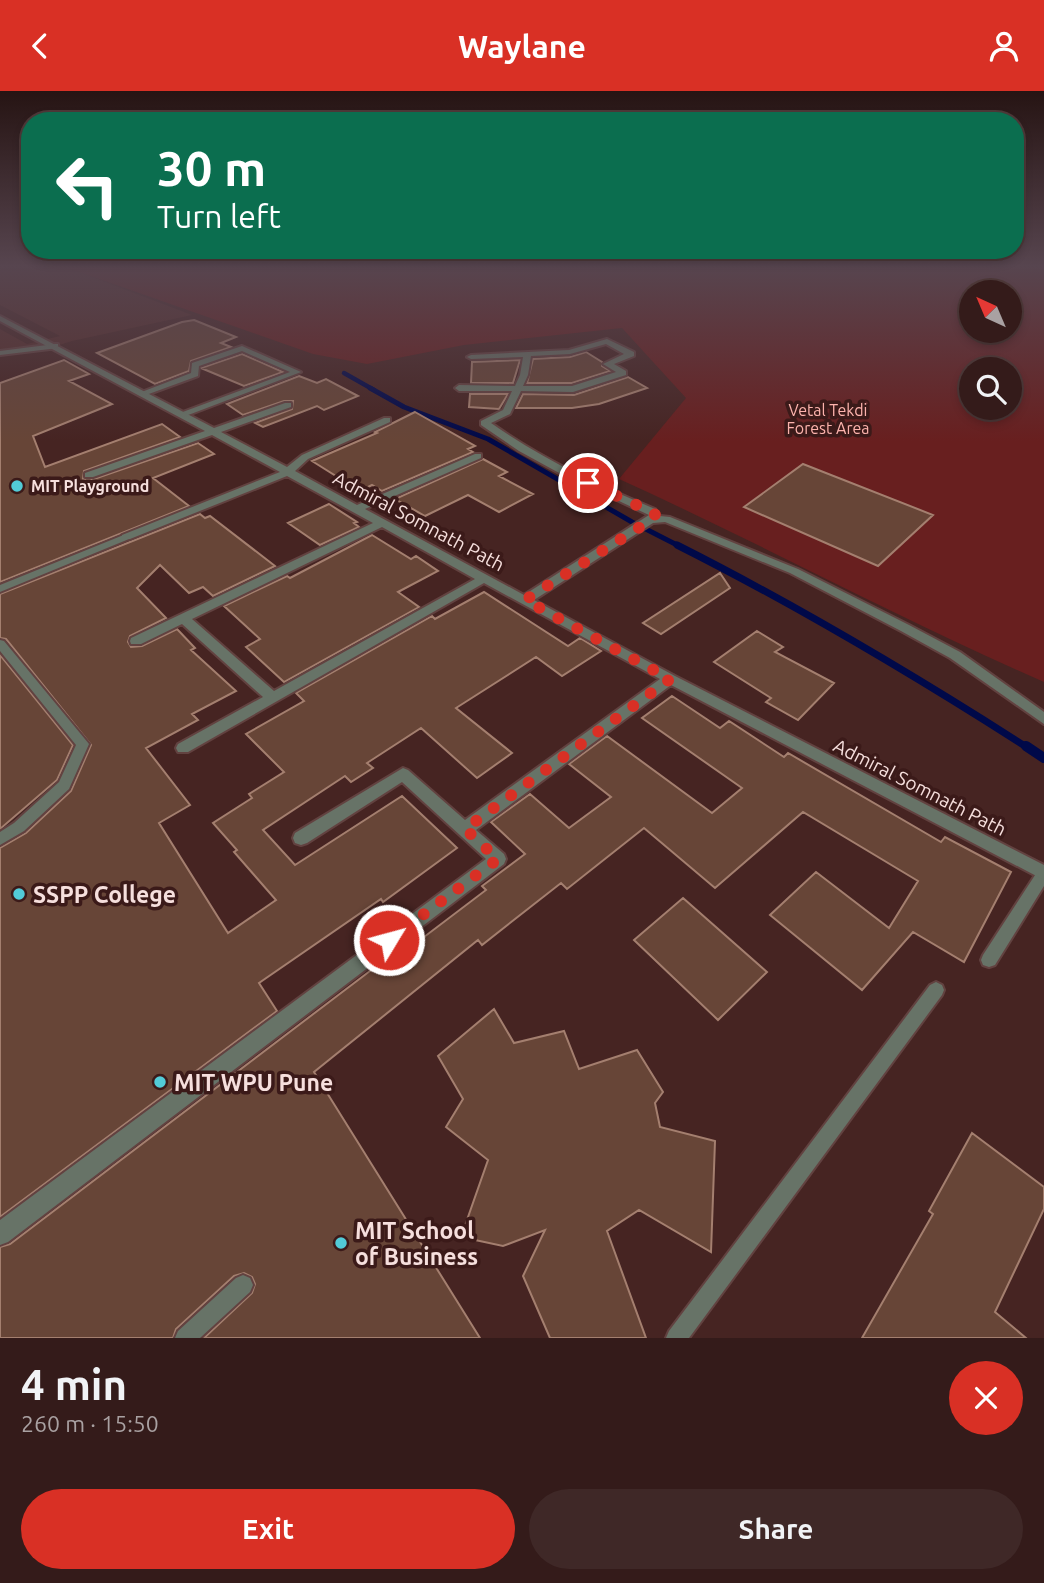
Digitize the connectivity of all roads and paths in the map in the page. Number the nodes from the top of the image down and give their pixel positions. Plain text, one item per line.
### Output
1 (14, 325) edge
2 (55, 346) junction
3 (0, 353) edge
4 (527, 356) junction
5 (471, 357) dead end
6 (459, 388) dead end
7 (518, 389) junction
8 (143, 393) junction
9 (288, 405) dead end
10 (183, 415) junction
11 (387, 420) dead end
12 (211, 430) junction
13 (478, 456) dead end
14 (288, 471) junction
15 (89, 475) dead end
16 (357, 509) junction
17 (652, 519) junction
18 (382, 523) junction
19 (126, 537) joint
20 (485, 578) junction
21 (0, 589) edge
22 (525, 600) junction
23 (183, 618) junction
24 (136, 641) dead end
25 (0, 644) edge
26 (670, 679) junction
27 (273, 698) junction
28 (1044, 719) edge
29 (183, 748) dead end
30 (465, 829) junction
31 (301, 838) dead end
32 (0, 839) edge
33 (1044, 873) edge
34 (989, 960) dead end
35 (936, 990) dead end
36 (0, 1234) edge
37 (243, 1285) dead end
38 (185, 1338) edge
39 (676, 1338) edge

1 - 2 street, Admiral Somnath Path
2 - 3 lane
2 - 8 street, Admiral Somnath Path
4 - 5 street
4 - 7 street
4 - 7 street
6 - 7 street
7 - 17 street
8 - 10 street, Admiral Somnath Path
8 - 10 lane
9 - 12 street
10 - 12 street, Admiral Somnath Path
11 - 14 street
12 - 14 street, Admiral Somnath Path
12 - 15 street
13 - 16 street
14 - 16 street, Admiral Somnath Path
14 - 19 street
16 - 18 street, Admiral Somnath Path
17 - 22 street
17 - 28 street
18 - 20 street, Admiral Somnath Path
18 - 23 street
19 - 21 lane
20 - 22 street, Admiral Somnath Path
20 - 27 street
22 - 26 street, Admiral Somnath Path
23 - 24 street
23 - 27 street
25 - 32 lane
26 - 30 street
26 - 33 street, Admiral Somnath Path
27 - 29 street
30 - 31 street
30 - 36 street
33 - 34 lane
35 - 39 lane
37 - 38 lane

